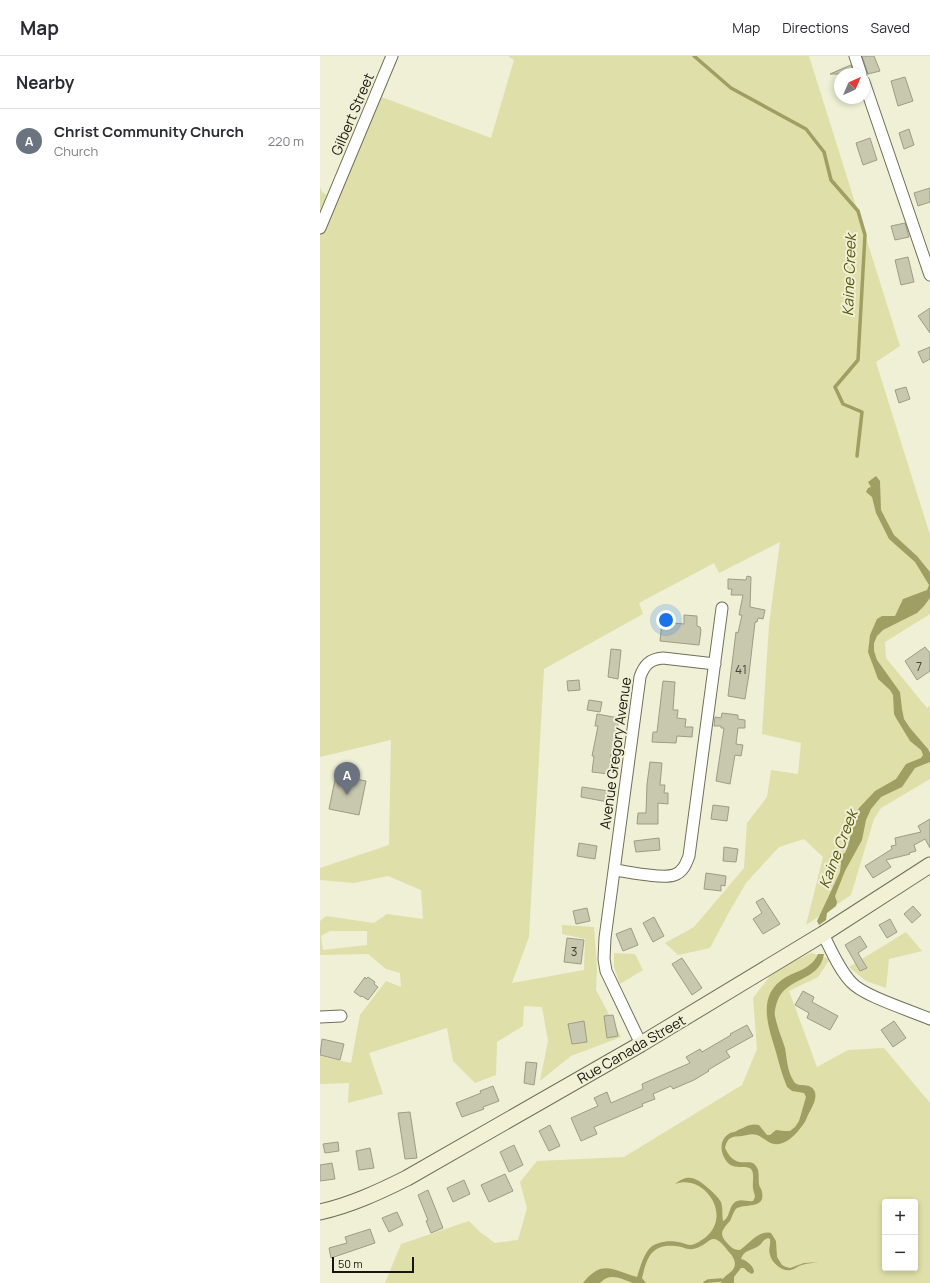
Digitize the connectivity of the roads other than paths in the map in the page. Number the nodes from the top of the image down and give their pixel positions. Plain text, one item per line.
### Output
1 (392, 56) edge
2 (855, 56) edge
3 (859, 68) edge
4 (870, 100) edge
5 (320, 228) edge
6 (930, 275) edge
7 (722, 608) dead end
8 (715, 664) junction
9 (930, 865) edge
10 (615, 870) junction
11 (823, 934) junction
12 (341, 1016) dead end
13 (320, 1017) edge
14 (930, 1019) edge
15 (641, 1044) junction
16 (320, 1212) edge

1 - 5 street, Gilbert Street
2 - 3 street
4 - 6 street
7 - 8 street
8 - 10 street
8 - 10 street, Avenue Gregory Avenue
9 - 11 main road, Rue Canada Street
10 - 15 street, Avenue Gregory Avenue
11 - 14 street
11 - 15 main road, Rue Canada Street
12 - 13 street
15 - 16 main road, Rue Canada Street

